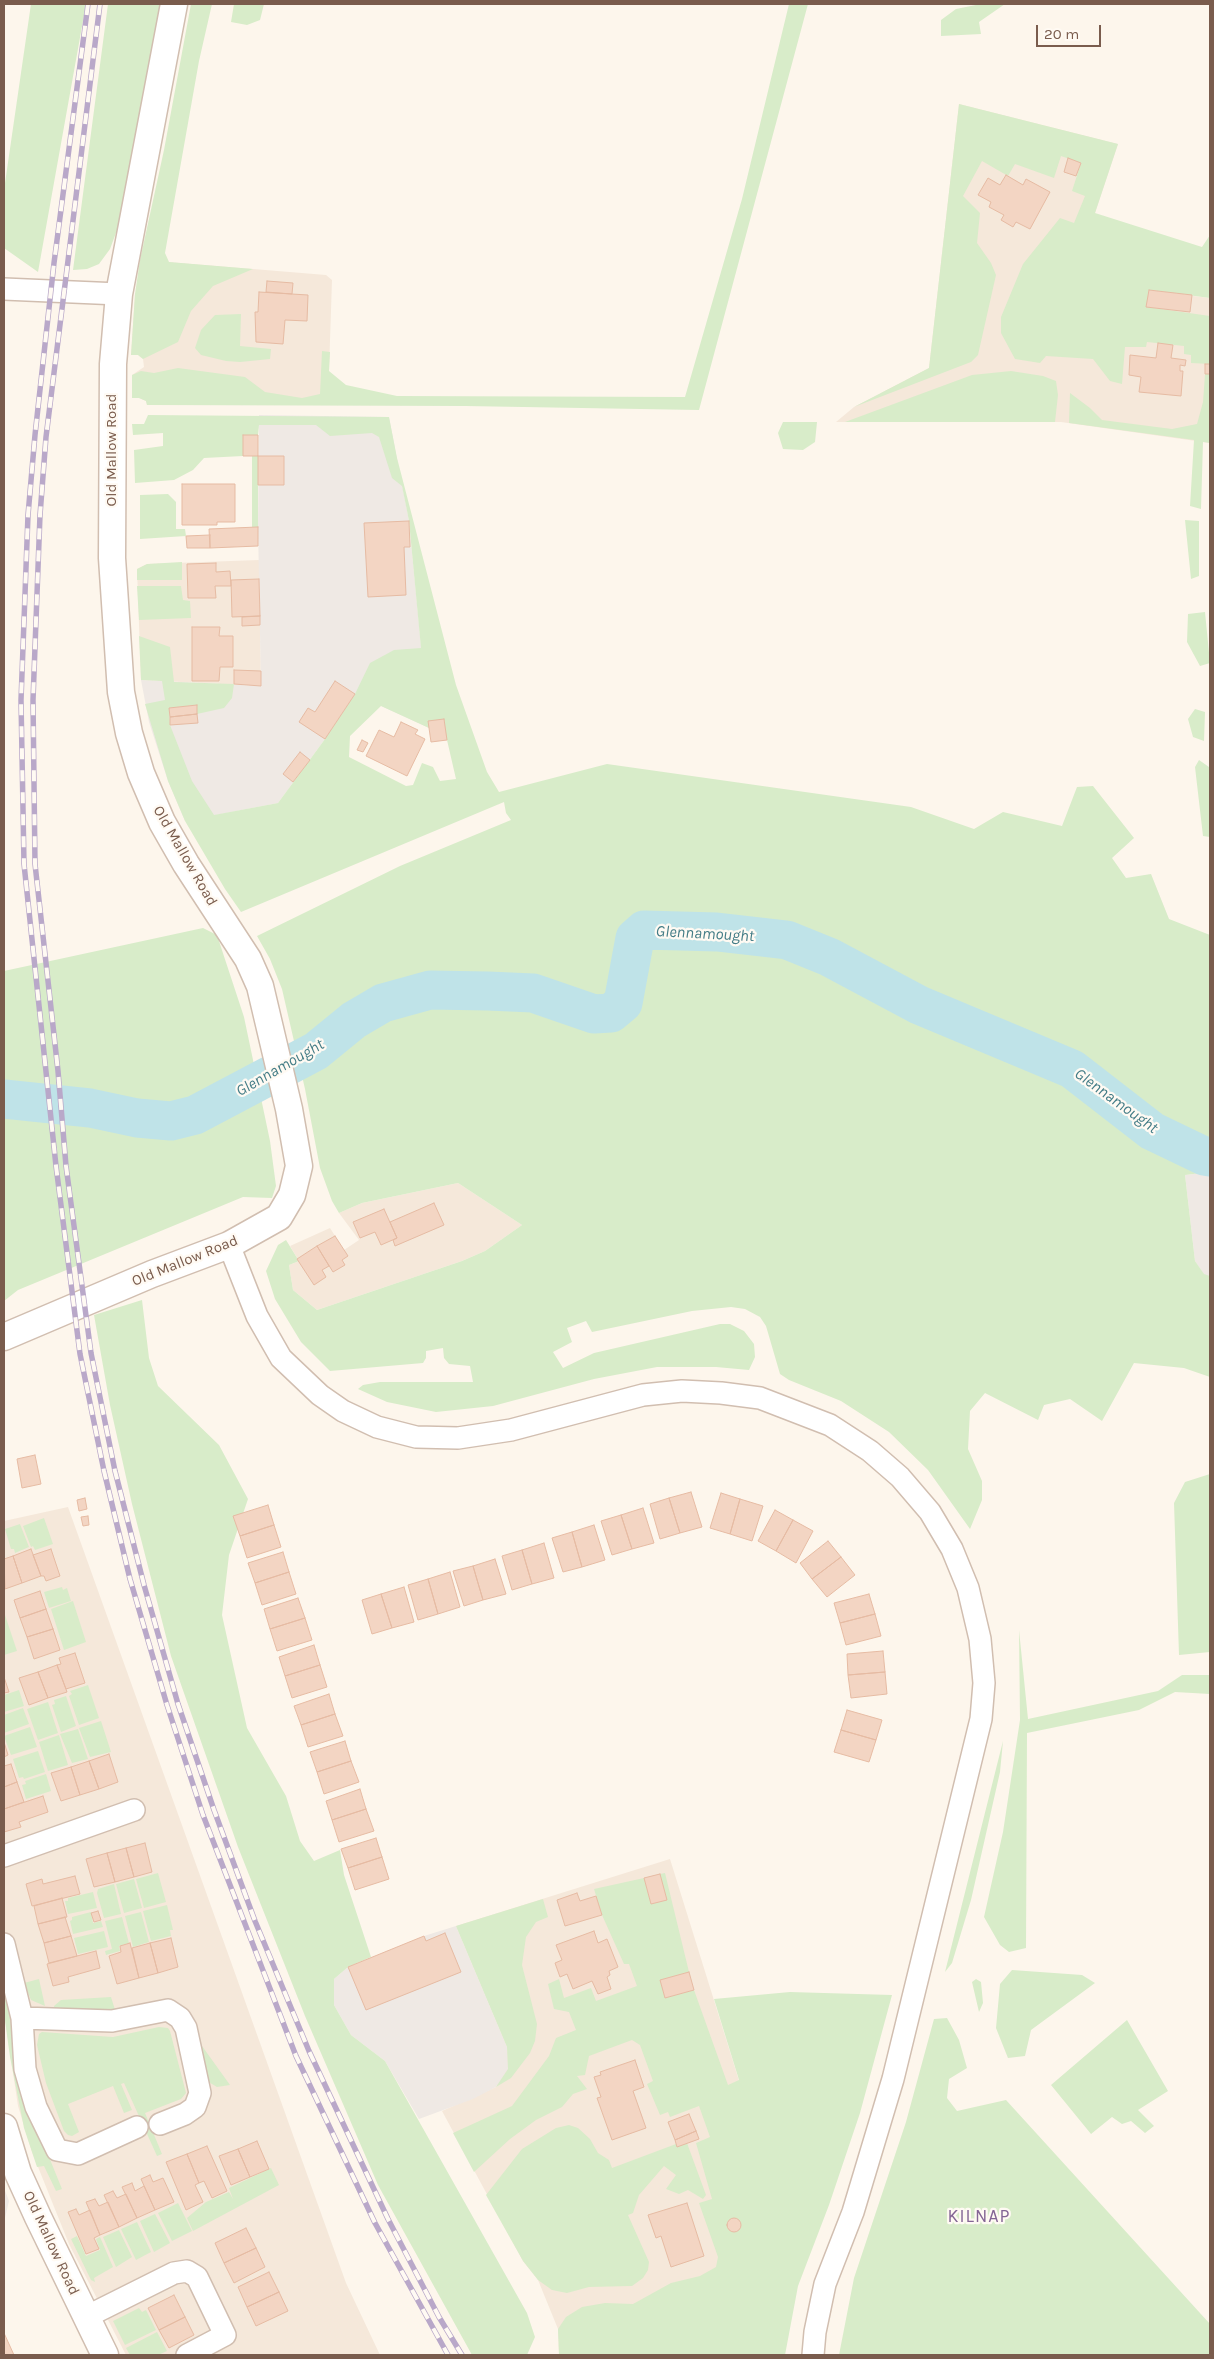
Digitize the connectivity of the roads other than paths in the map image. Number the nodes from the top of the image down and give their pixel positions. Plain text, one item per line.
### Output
1 (174, 4) edge
2 (4, 289) edge
3 (119, 294) junction
4 (229, 1245) junction
5 (4, 1337) edge
6 (134, 1810) dead end
7 (4, 1856) edge
8 (4, 1944) edge
9 (22, 2018) junction
10 (160, 2124) dead end
11 (4, 2127) edge
12 (137, 2127) dead end
13 (86, 2317) junction
14 (105, 2355) edge
15 (187, 2355) edge
16 (813, 2355) edge

1 - 3 street, Old Mallow Road
2 - 3 street
3 - 4 street, Old Mallow Road
4 - 5 street, Old Mallow Road
4 - 16 street
6 - 7 street
8 - 9 street
9 - 10 street
9 - 12 street
11 - 13 street, Old Mallow Road
13 - 14 street, Old Mallow Road
13 - 15 street

